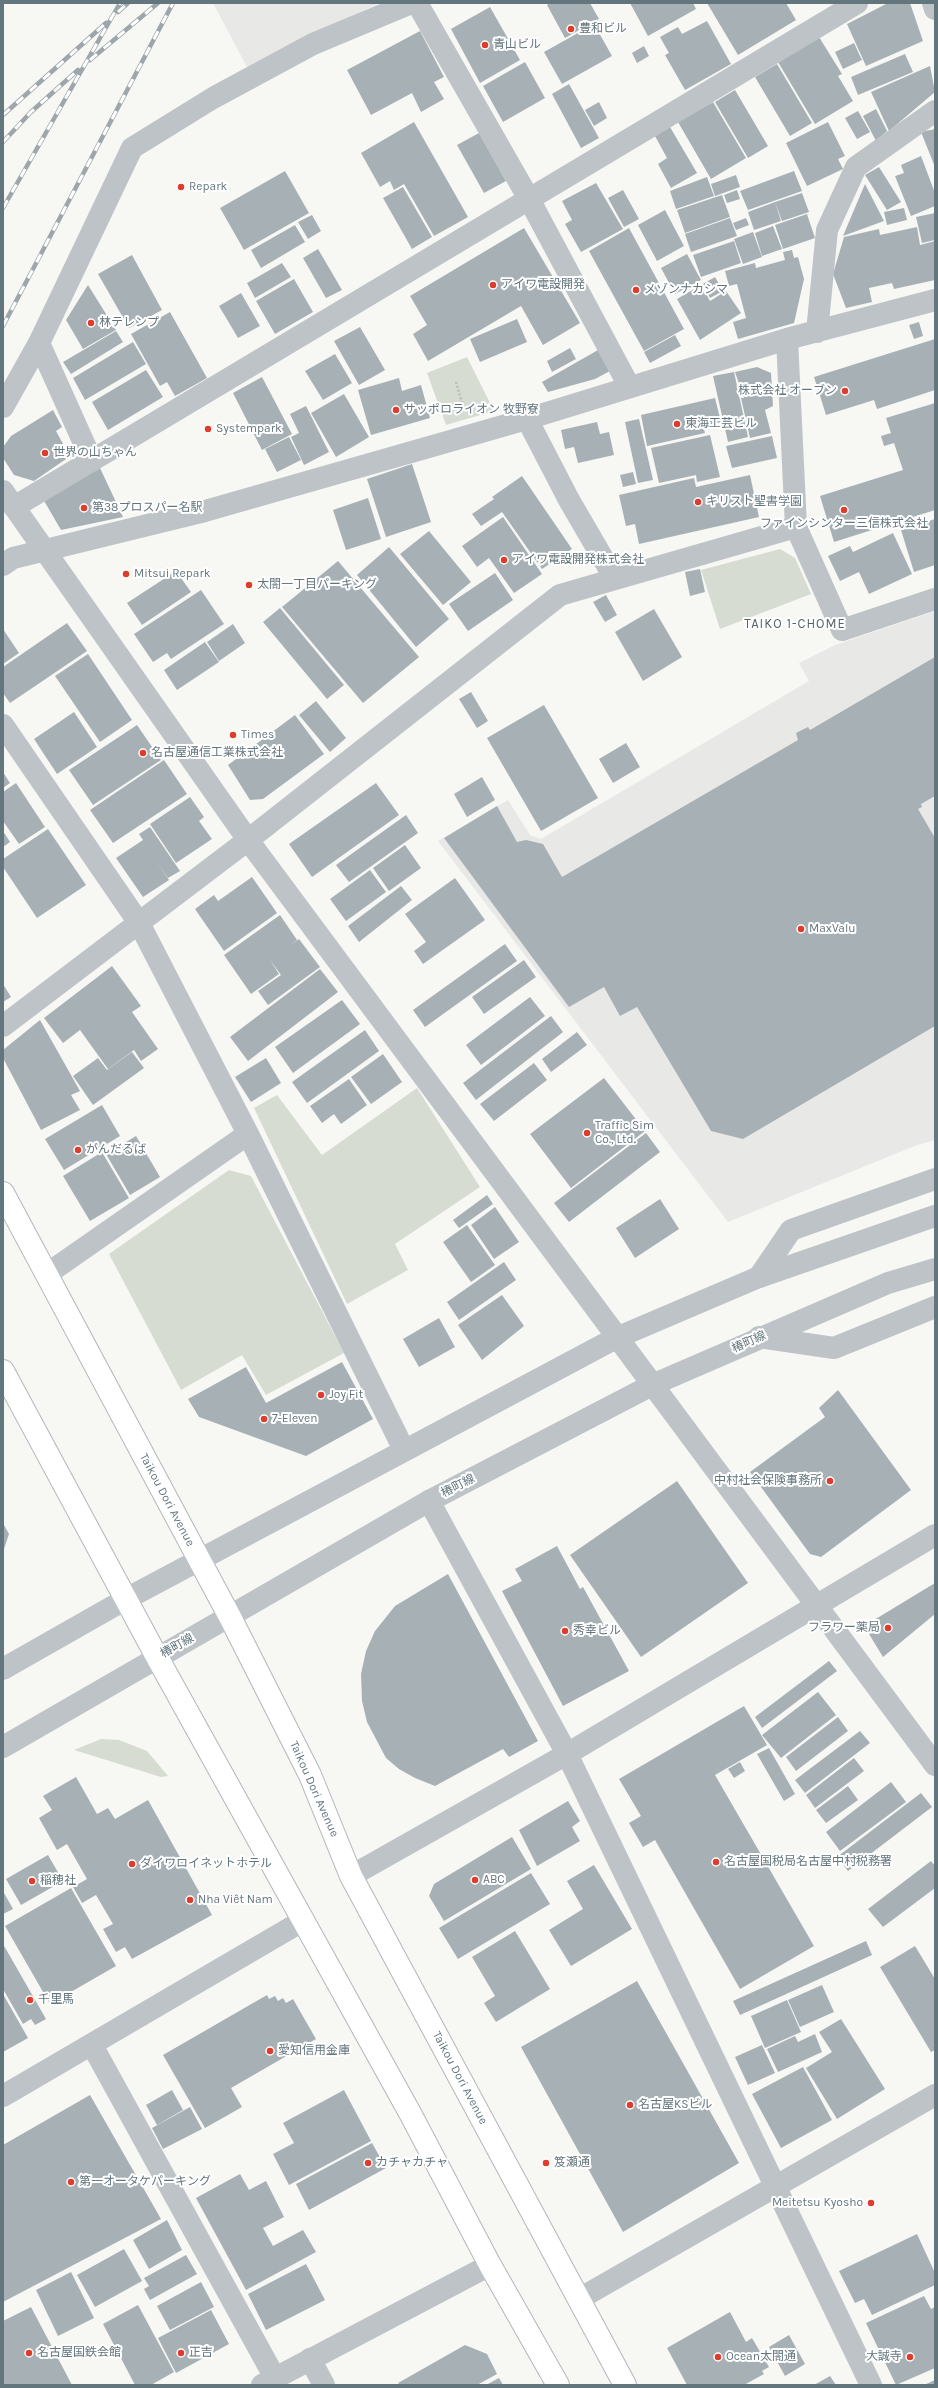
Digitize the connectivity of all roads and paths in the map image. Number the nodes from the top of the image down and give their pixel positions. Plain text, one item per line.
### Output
1 (411, 3) edge
2 (416, 3) edge
3 (857, 3) edge
4 (933, 3) edge
5 (935, 9) edge
6 (935, 111) edge
7 (529, 199) junction
8 (935, 300) edge
9 (817, 332) junction
10 (787, 339) junction
11 (39, 343) junction
12 (629, 386) junction
13 (3, 408) edge
14 (527, 420) junction
15 (92, 461) junction
16 (8, 499) edge
17 (796, 527) junction
18 (46, 550) junction
19 (3, 565) edge
20 (615, 579) junction
21 (935, 599) edge
22 (3, 725) edge
23 (248, 840) junction
24 (139, 923) junction
25 (3, 1026) edge
26 (248, 1134) junction
27 (935, 1180) edge
28 (3, 1193) edge
29 (935, 1216) edge
30 (935, 1269) edge
31 (47, 1274) junction
32 (760, 1277) junction
33 (935, 1307) edge
34 (759, 1337) junction
35 (616, 1338) junction
36 (3, 1371) edge
37 (652, 1385) junction
38 (404, 1450) junction
39 (429, 1501) junction
40 (935, 1535) edge
41 (199, 1561) junction
42 (126, 1599) junction
43 (816, 1606) junction
44 (230, 1617) junction
45 (157, 1657) junction
46 (3, 1669) edge
47 (3, 1747) edge
48 (567, 1754) junction
49 (935, 1765) edge
50 (352, 1876) junction
51 (304, 1920) junction
52 (92, 2045) junction
53 (935, 2095) edge
54 (3, 2096) edge
55 (775, 2186) junction
56 (490, 2265) junction
57 (579, 2299) junction
58 (310, 2359) junction
59 (268, 2382) edge
60 (324, 2385) edge
61 (558, 2385) edge
62 (625, 2385) edge
63 (871, 2385) edge

1 - 11 street
2 - 7 street
3 - 7 street
4 - 5 street
6 - 9 street
7 - 12 street
7 - 15 street
8 - 9 street
9 - 10 street
10 - 12 street
10 - 17 street
11 - 13 street
11 - 15 street
12 - 14 street
14 - 18 street
14 - 20 street
15 - 16 street
16 - 18 street
17 - 20 street
17 - 21 street
18 - 19 street
18 - 23 street
20 - 23 street
22 - 24 street
23 - 24 street
23 - 35 street
24 - 25 street
24 - 26 street
26 - 31 street
26 - 38 street
27 - 32 street
28 - 31 main road, Taikou Dori Avenue
29 - 32 street
30 - 34 street, 椿町線
31 - 41 main road, Taikou Dori Avenue
32 - 35 street
33 - 34 street
34 - 37 street, 椿町線
35 - 37 street
35 - 38 street
36 - 42 main road
37 - 39 street, 椿町線
37 - 43 street
38 - 41 street
39 - 44 street, 椿町線
39 - 48 street
40 - 43 street
41 - 42 street
41 - 44 main road, Taikou Dori Avenue
42 - 45 main road
42 - 46 street
43 - 48 street
43 - 49 street
44 - 45 street, 椿町線
44 - 50 main road, Taikou Dori Avenue
45 - 47 street, 椿町線
45 - 51 main road
48 - 50 street
48 - 55 street
50 - 57 main road, Taikou Dori Avenue
51 - 52 street
51 - 56 main road
52 - 54 street
52 - 59 street
53 - 55 street
55 - 57 street
55 - 63 street
56 - 58 street
56 - 61 main road
57 - 62 main road, Taikou Dori Avenue
58 - 59 street
58 - 60 street

